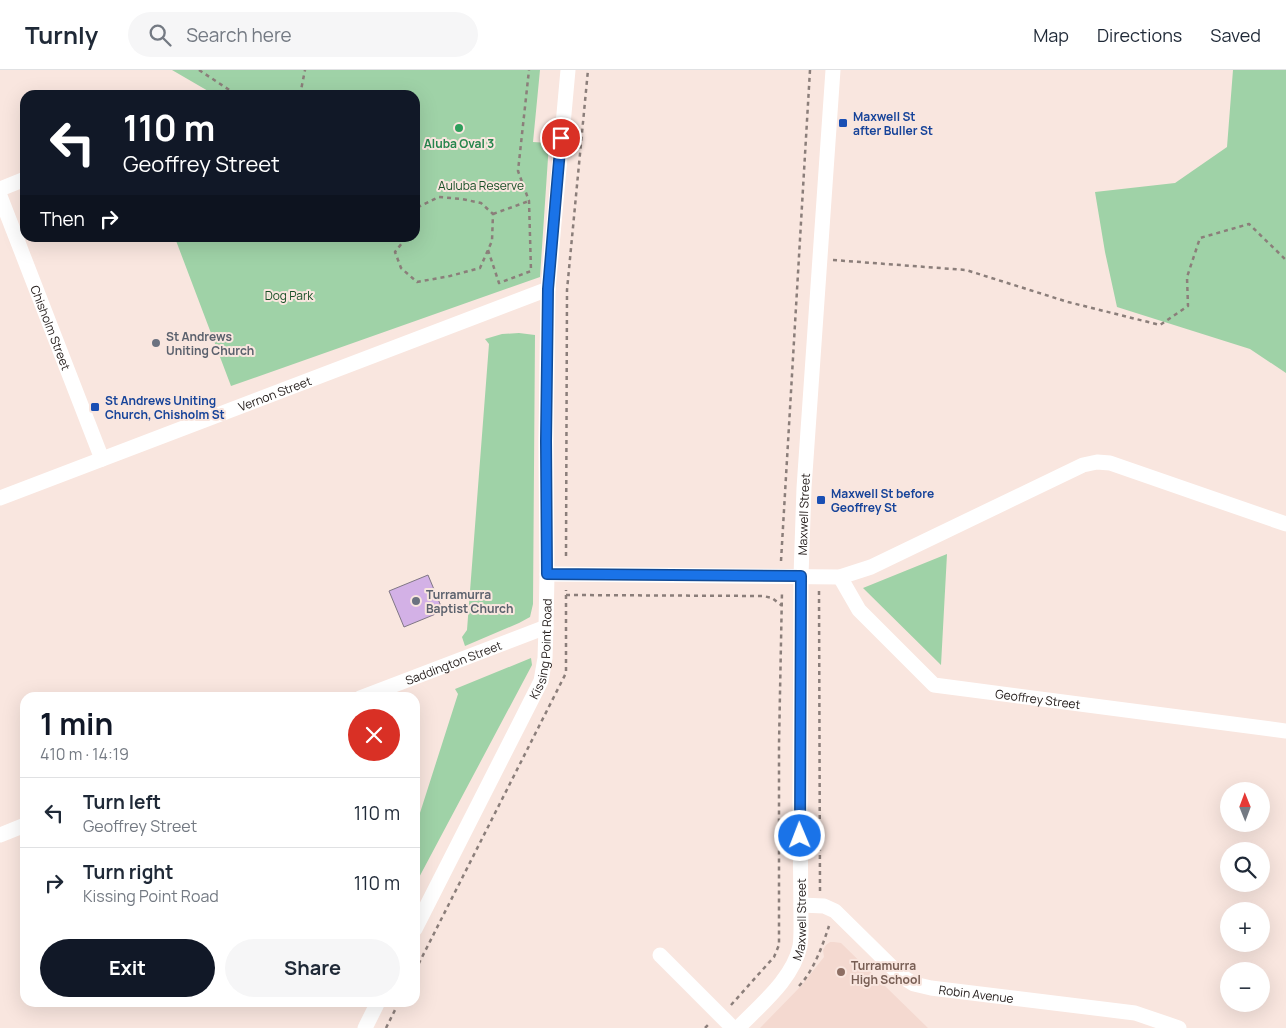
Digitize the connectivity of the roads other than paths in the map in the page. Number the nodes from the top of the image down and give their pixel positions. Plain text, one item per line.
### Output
1 (568, 70) edge
2 (833, 70) edge
3 (20, 182) edge
4 (0, 189) edge
5 (1, 203) edge
6 (548, 289) junction
7 (102, 459) junction
8 (0, 498) edge
9 (1286, 524) edge
10 (547, 574) junction
11 (801, 576) junction
12 (840, 577) junction
13 (546, 627) junction
14 (376, 692) edge
15 (1286, 731) edge
16 (20, 827) edge
17 (0, 835) edge
18 (801, 905) junction
19 (420, 919) edge
20 (660, 955) dead end
21 (376, 1007) edge
22 (365, 1028) edge
23 (733, 1028) edge
24 (738, 1028) edge
25 (1179, 1028) edge

1 - 6 street, Kissing Point Road
2 - 11 street, Maxwell Street
3 - 4 street
5 - 7 street, Chisholm Street
6 - 7 street, Vernon Street
6 - 10 street, Kissing Point Road
7 - 8 street, Vernon Street
9 - 12 street
10 - 11 street
10 - 13 street, Kissing Point Road
11 - 12 street
11 - 18 street, Maxwell Street
12 - 15 street, Geoffrey Street
13 - 14 street, Saddington Street
13 - 19 street, Kissing Point Road
16 - 17 street
18 - 24 street, Maxwell Street
18 - 25 street, Robin Avenue
20 - 23 street
21 - 22 street

